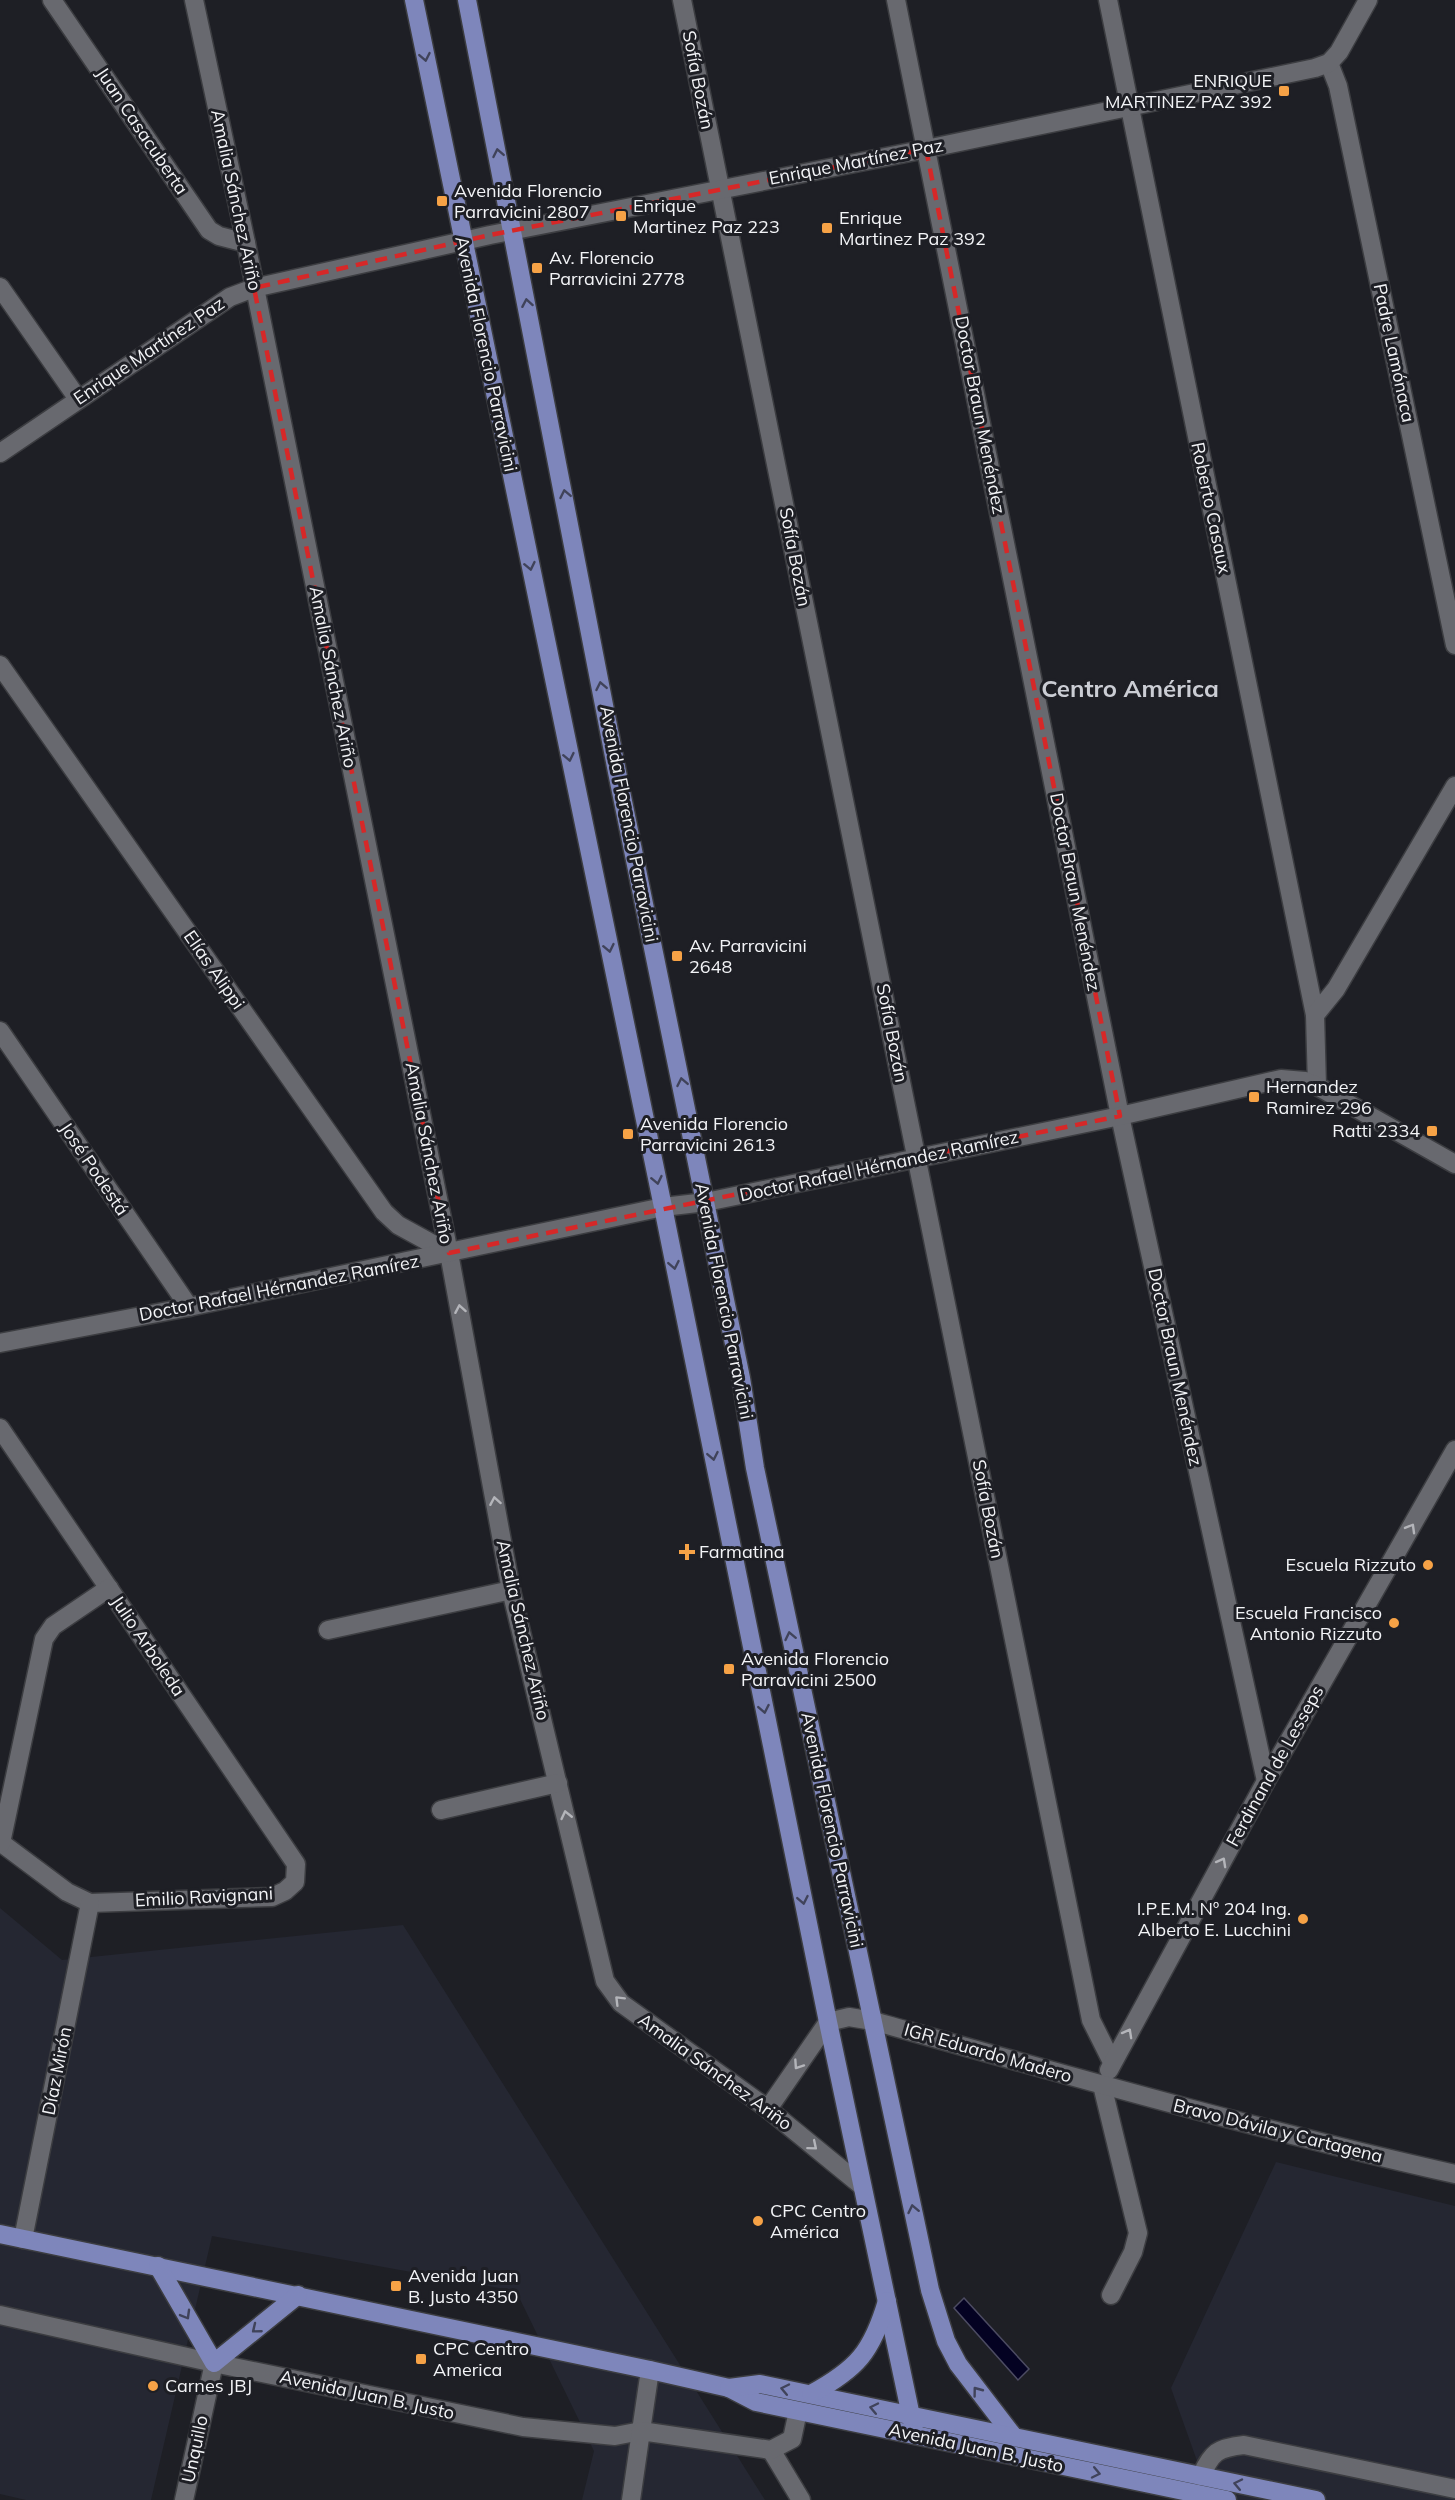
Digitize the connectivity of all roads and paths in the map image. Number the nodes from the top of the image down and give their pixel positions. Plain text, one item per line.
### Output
1 (52, 0) edge
2 (194, 0) edge
3 (414, 0) edge
4 (467, 0) edge
5 (682, 0) edge
6 (896, 0) edge
7 (1108, 0) edge
8 (1368, 0) edge
9 (1329, 63) junction
10 (1129, 106) junction
11 (926, 149) junction
12 (720, 189) junction
13 (514, 231) junction
14 (462, 241) junction
15 (246, 243) junction
16 (0, 286) edge
17 (254, 288) junction
18 (78, 399) junction
19 (0, 453) edge
20 (1455, 645) edge
21 (0, 665) edge
22 (1455, 786) edge
23 (1449, 812) edge
24 (1315, 1015) junction
25 (0, 1031) edge
26 (1317, 1086) junction
27 (1120, 1116) junction
28 (917, 1157) junction
29 (1455, 1164) edge
30 (706, 1202) junction
31 (663, 1207) junction
32 (449, 1253) junction
33 (189, 1307) junction
34 (0, 1342) edge
35 (0, 1428) edge
36 (1455, 1450) edge
37 (109, 1588) junction
38 (512, 1590) junction
39 (328, 1630) dead end
40 (1266, 1781) junction
41 (558, 1783) junction
42 (441, 1810) dead end
43 (1, 1843) edge
44 (296, 1864) joint
45 (90, 1903) junction
46 (873, 2021) junction
47 (828, 2022) junction
48 (1112, 2062) junction
49 (1102, 2085) junction
50 (768, 2109) junction
51 (1455, 2174) edge
52 (862, 2186) junction
53 (0, 2234) edge
54 (23, 2239) junction
55 (158, 2266) junction
56 (298, 2295) junction
57 (1111, 2295) dead end
58 (888, 2299) junction
59 (0, 2315) edge
60 (214, 2363) junction
61 (650, 2370) junction
62 (729, 2388) junction
63 (811, 2394) junction
64 (798, 2411) junction
65 (912, 2415) junction
66 (641, 2431) junction
67 (915, 2435) junction
68 (1014, 2437) junction
69 (771, 2450) junction
70 (1201, 2476) junction
71 (1157, 2486) junction
72 (1455, 2489) edge
73 (184, 2500) edge
74 (631, 2500) edge
75 (801, 2500) edge
76 (1174, 2500) edge
77 (1227, 2500) edge
78 (1316, 2500) edge

1 - 15 street, Juan Casacuberta
2 - 15 street, Amalia Sánchez Ariño
3 -> 14 main road, Avenida Florencio Parravicini
13 -> 4 main road, Avenida Florencio Parravicini
5 - 12 street, Sofía Bozán
6 - 11 street, Doctor Braun Menéndez
7 - 10 street, Roberto Casaux
8 - 9 street
9 - 10 street, Enrique Martínez Paz
9 - 20 street, Padre Lamónaca
10 - 11 street, Enrique Martínez Paz
10 - 24 street, Roberto Casaux
11 - 12 street, Enrique Martínez Paz
11 - 27 street, Doctor Braun Menéndez
12 - 13 street, Enrique Martínez Paz
12 - 28 street, Sofía Bozán
13 - 14 street, Enrique Martínez Paz
30 -> 13 main road, Avenida Florencio Parravicini
14 - 17 street, Enrique Martínez Paz
14 -> 31 main road, Avenida Florencio Parravicini
15 - 17 street, Amalia Sánchez Ariño
16 - 18 street
17 - 18 street, Enrique Martínez Paz
17 - 32 street, Amalia Sánchez Ariño
18 - 19 street, Enrique Martínez Paz
21 - 32 street, Elías Alippi
22 - 23 street
23 - 24 street
24 - 26 street
25 - 33 street, José Podestá
26 - 27 street, Doctor Rafael Hérnandez Ramírez
26 - 29 street, Doctor Rafael Hérnandez Ramírez
27 - 28 street, Doctor Rafael Hérnandez Ramírez
27 - 40 street, Doctor Braun Menéndez
28 - 30 street, Doctor Rafael Hérnandez Ramírez
28 - 48 street, Sofía Bozán
30 - 31 street, Doctor Rafael Hérnandez Ramírez
46 -> 30 main road, Avenida Florencio Parravicini
31 - 32 street, Doctor Rafael Hérnandez Ramírez
31 -> 47 main road, Avenida Florencio Parravicini
32 - 33 street, Doctor Rafael Hérnandez Ramírez
38 -> 32 street, Amalia Sánchez Ariño
33 - 34 street, Doctor Rafael Hérnandez Ramírez
35 - 37 street, Julio Arboleda
40 -> 36 street, Ferdinand de Lesseps
37 - 43 street
37 - 44 street, Julio Arboleda
38 - 39 street
38 - 41 street, Amalia Sánchez Ariño
48 -> 40 street, Ferdinand de Lesseps
41 - 42 street
50 -> 41 street, Amalia Sánchez Ariño
43 - 45 street
44 - 45 street, Emilio Ravignani
45 - 54 street, Díaz Mirón
46 - 47 street, IGR Eduardo Madero
46 - 49 street, IGR Eduardo Madero
68 -> 46 main road, Avenida Florencio Parravicini
47 -> 50 street
47 - 52 main road, Avenida Florencio Parravicini
48 - 49 street, Ferdinand de Lesseps
49 - 51 street, Bravo Dávila y Cartagena
49 - 57 street
50 -> 52 street, Amalia Sánchez Ariño
52 - 58 main road, Avenida Florencio Parravicini
53 - 54 main road, Avenida Juan B. Justo
54 - 55 main road, Avenida Juan B. Justo
55 - 56 main road, Avenida Juan B. Justo
55 -> 60 main road
56 -> 60 main road
56 - 61 main road, Avenida Juan B. Justo
58 - 63 main road
58 - 65 main road, Avenida Florencio Parravicini
59 - 60 street, Avenida Juan B. Justo
60 - 66 street, Avenida Juan B. Justo
60 - 73 street, Unquillo
61 - 62 main road, Avenida Juan B. Justo
61 - 66 street
63 -> 62 main road, Avenida Juan B. Justo
62 - 64 main road, Avenida Juan B. Justo
65 -> 63 main road, Avenida Juan B. Justo
64 - 67 main road, Avenida Juan B. Justo
64 - 69 street
65 - 67 main road, Avenida Florencio Parravicini
65 - 68 main road, Avenida Juan B. Justo
66 - 69 street, Avenida Juan B. Justo
66 - 74 street
67 -> 71 main road, Avenida Juan B. Justo
68 - 70 main road, Avenida Juan B. Justo
69 - 75 street
70 - 72 street
78 -> 70 main road, Avenida Juan B. Justo
71 - 76 street
71 - 77 main road, Avenida Juan B. Justo

